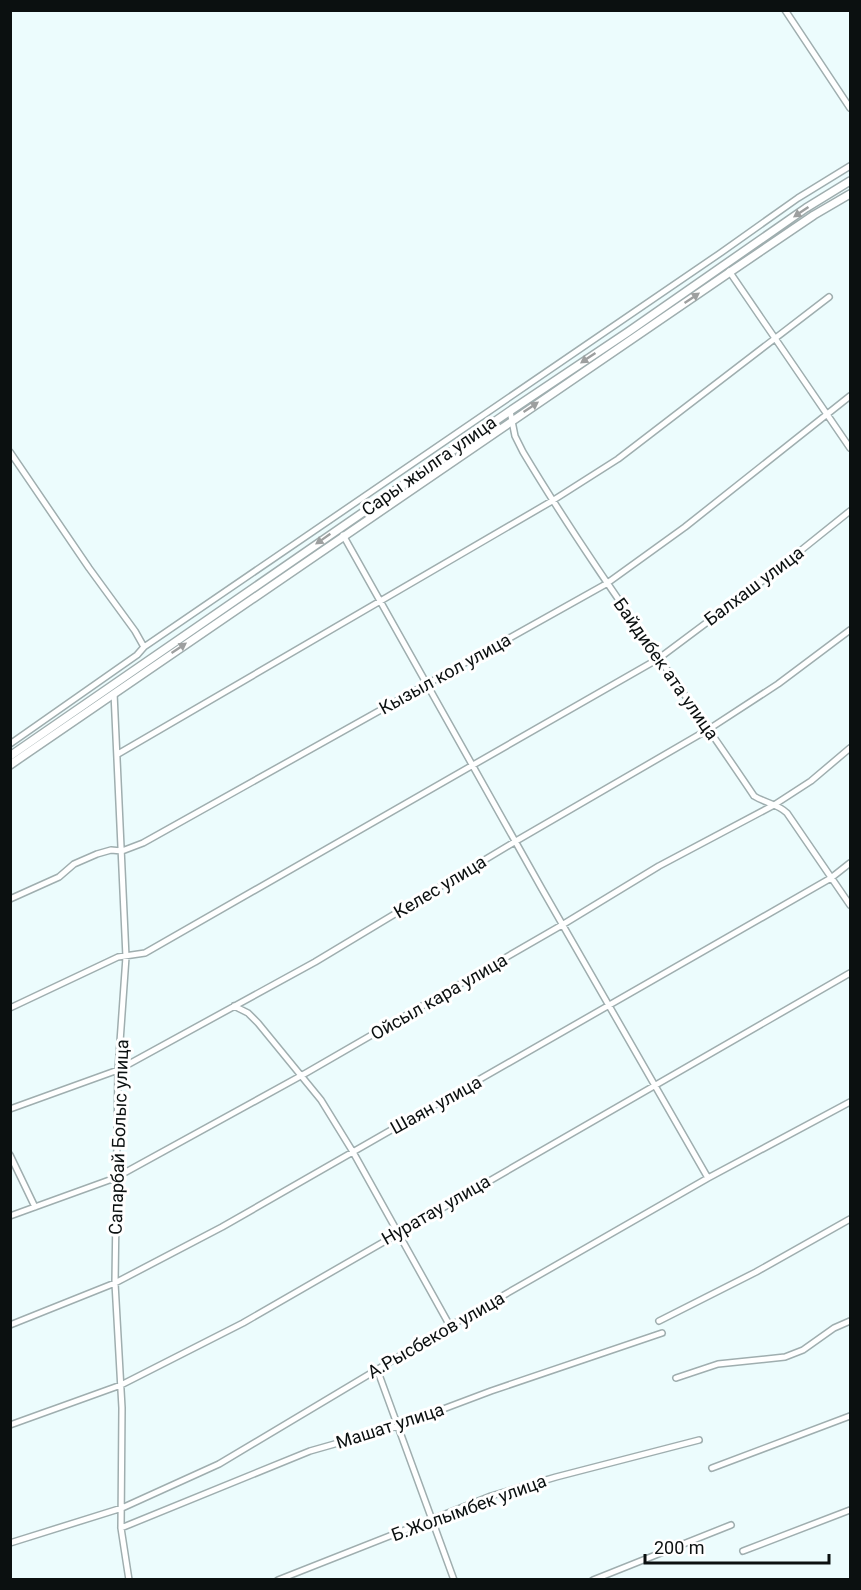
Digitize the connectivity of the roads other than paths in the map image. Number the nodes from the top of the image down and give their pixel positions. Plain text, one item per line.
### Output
1 (784, 10) edge
2 (850, 108) edge
3 (850, 166) edge
4 (850, 181) edge
5 (850, 194) edge
6 (725, 264) junction
7 (730, 272) junction
8 (829, 297) dead end
9 (775, 340) junction
10 (850, 396) edge
11 (510, 411) junction
12 (827, 414) junction
13 (513, 420) junction
14 (850, 448) edge
15 (10, 452) edge
16 (552, 501) junction
17 (850, 512) edge
18 (339, 529) junction
19 (343, 536) junction
20 (606, 584) junction
21 (380, 601) junction
22 (850, 630) edge
23 (144, 646) junction
24 (657, 658) junction
25 (427, 685) junction
26 (114, 693) junction
27 (709, 729) junction
28 (10, 744) edge
29 (850, 748) edge
30 (118, 754) junction
31 (10, 756) edge
32 (10, 765) edge
33 (472, 765) junction
34 (774, 805) junction
35 (516, 841) junction
36 (122, 850) junction
37 (850, 863) edge
38 (831, 878) junction
39 (10, 899) edge
40 (850, 904) edge
41 (562, 925) junction
42 (126, 957) junction
43 (850, 973) edge
44 (234, 1006) junction
45 (608, 1006) junction
46 (10, 1008) edge
47 (118, 1070) junction
48 (302, 1075) junction
49 (654, 1084) junction
50 (850, 1102) edge
51 (10, 1109) edge
52 (353, 1152) junction
53 (10, 1155) edge
54 (115, 1178) junction
55 (708, 1178) junction
56 (35, 1207) junction
57 (10, 1216) edge
58 (850, 1219) edge
59 (399, 1232) junction
60 (115, 1283) junction
61 (659, 1321) dead end
62 (850, 1321) edge
63 (10, 1325) edge
64 (450, 1326) junction
65 (662, 1333) dead end
66 (378, 1369) junction
67 (676, 1378) dead end
68 (121, 1384) junction
69 (850, 1416) edge
70 (10, 1425) edge
71 (398, 1426) junction
72 (699, 1440) dead end
73 (712, 1468) dead end
74 (122, 1508) junction
75 (850, 1510) edge
76 (432, 1520) junction
77 (732, 1525) dead end
78 (121, 1528) junction
79 (10, 1543) edge
80 (743, 1551) dead end
81 (129, 1580) edge
82 (278, 1580) edge
83 (454, 1580) edge
84 (593, 1580) edge

1 - 2 street
3 - 23 street
4 -> 6 main road, Сары жылга улица
5 - 7 main road, Сары жылга улица
6 - 7 street
6 -> 11 main road, Сары жылга улица
7 - 9 street
13 -> 7 main road, Сары жылга улица
8 - 9 street
9 - 12 street
9 - 16 street
10 - 12 street, Кызыл кол улица
11 - 13 street, Байдибек ата улица
11 - 18 main road, Сары жылга улица
12 - 14 street
12 - 20 street, Кызыл кол улица
13 - 16 street, Байдибек ата улица
13 - 19 main road, Сары жылга улица
15 - 23 street
16 - 20 street, Байдибек ата улица
16 - 21 street
17 - 24 street, Балхаш улица
18 - 19 street
18 -> 31 main road, Сары жылга улица
19 - 21 street
26 -> 19 main road, Сары жылга улица
20 - 24 street, Байдибек ата улица
20 - 25 street, Кызыл кол улица
21 - 25 street
21 - 30 street
22 - 27 street, Келес улица
23 - 28 street
24 - 27 street, Байдибек ата улица
24 - 33 street, Балхаш улица
25 - 33 street
25 - 36 street, Кызыл кол улица
26 - 30 street, Сапарбай Болыс улица
26 - 32 main road, Сары жылга улица
27 - 34 street, Байдибек ата улица
27 - 35 street, Келес улица
29 - 34 street, Ойсыл кара улица
30 - 36 street, Сапарбай Болыс улица
33 - 35 street
33 - 42 street, Балхаш улица
34 - 38 street, Байдибек ата улица
34 - 41 street, Ойсыл кара улица
35 - 41 street
35 - 44 street, Келес улица
36 - 39 street, Кызыл кол улица
36 - 42 street, Сапарбай Болыс улица
37 - 38 street, Шаян улица
38 - 40 street, Байдибек ата улица
38 - 45 street, Шаян улица
41 - 45 street
41 - 48 street, Ойсыл кара улица
42 - 46 street, Балхаш улица
42 - 47 street, Сапарбай Болыс улица
43 - 49 street, Нуратау улица
44 - 47 street, Келес улица
44 - 48 street
45 - 49 street
45 - 52 street, Шаян улица
47 - 51 street, Келес улица
47 - 54 street, Сапарбай Болыс улица
48 - 52 street
48 - 54 street, Ойсыл кара улица
49 - 55 street
49 - 59 street, Нуратау улица
50 - 55 street, А.Рысбеков улица
52 - 59 street
52 - 60 street, Шаян улица
53 - 56 street
54 - 56 street, Ойсыл кара улица
54 - 60 street, Сапарбай Болыс улица
55 - 64 street, А.Рысбеков улица
56 - 57 street, Ойсыл кара улица
58 - 61 street
59 - 64 street
59 - 68 street, Нуратау улица
60 - 63 street, Шаян улица
60 - 68 street, Сапарбай Болыс улица
62 - 67 street
64 - 66 street, А.Рысбеков улица
65 - 71 street, Машат улица
66 - 71 street
66 - 74 street, А.Рысбеков улица
68 - 70 street, Нуратау улица
68 - 74 street, Сапарбай Болыс улица
69 - 73 street
71 - 76 street
71 - 78 street, Машат улица
72 - 76 street, Б.Жолымбек улица
74 - 78 street, Сапарбай Болыс улица
74 - 79 street, А.Рысбеков улица
75 - 80 street
76 - 82 street, Б.Жолымбек улица
76 - 83 street
77 - 84 street
78 - 81 street, Сапарбай Болыс улица

